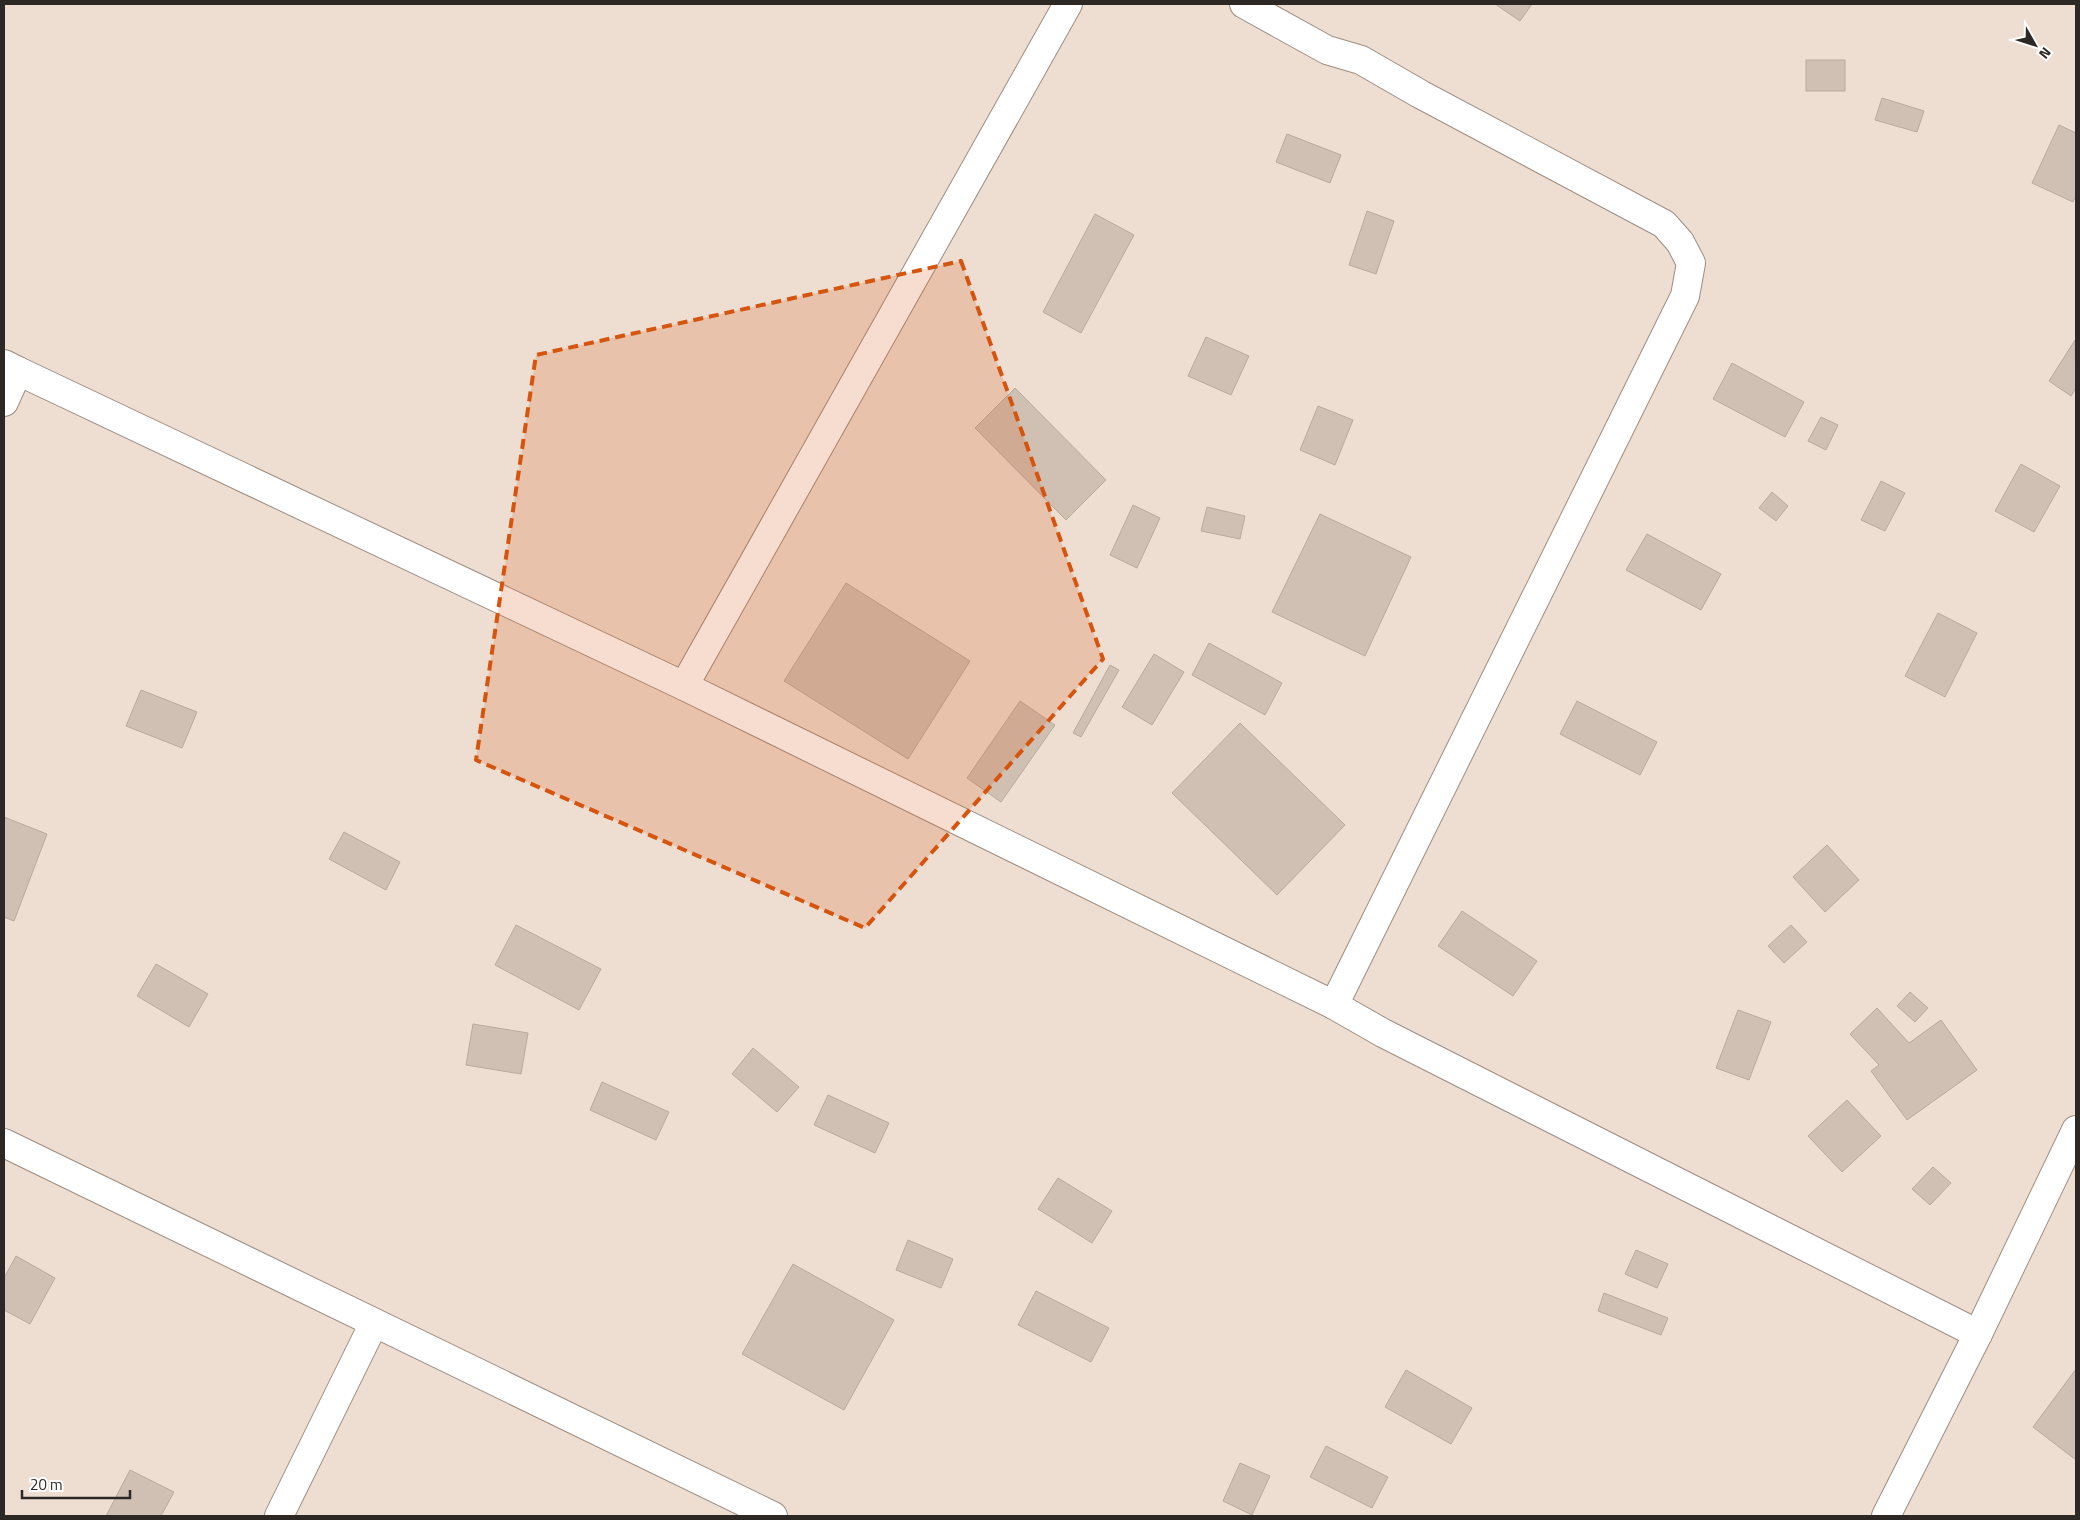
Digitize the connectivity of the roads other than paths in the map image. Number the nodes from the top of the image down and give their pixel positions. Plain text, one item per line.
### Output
1 (1068, 4) edge
2 (1244, 4) edge
3 (11, 367) edge
4 (4, 402) edge
5 (684, 686) junction
6 (1334, 1005) junction
7 (2076, 1130) edge
8 (4, 1143) edge
9 (374, 1324) junction
10 (1978, 1334) junction
11 (279, 1516) edge
12 (773, 1516) edge
13 (1886, 1516) edge

1 - 5 street
2 - 6 street
3 - 4 street
3 - 5 street
5 - 6 street
6 - 10 street
7 - 10 street
8 - 9 street
9 - 11 street
9 - 12 street
10 - 13 street

